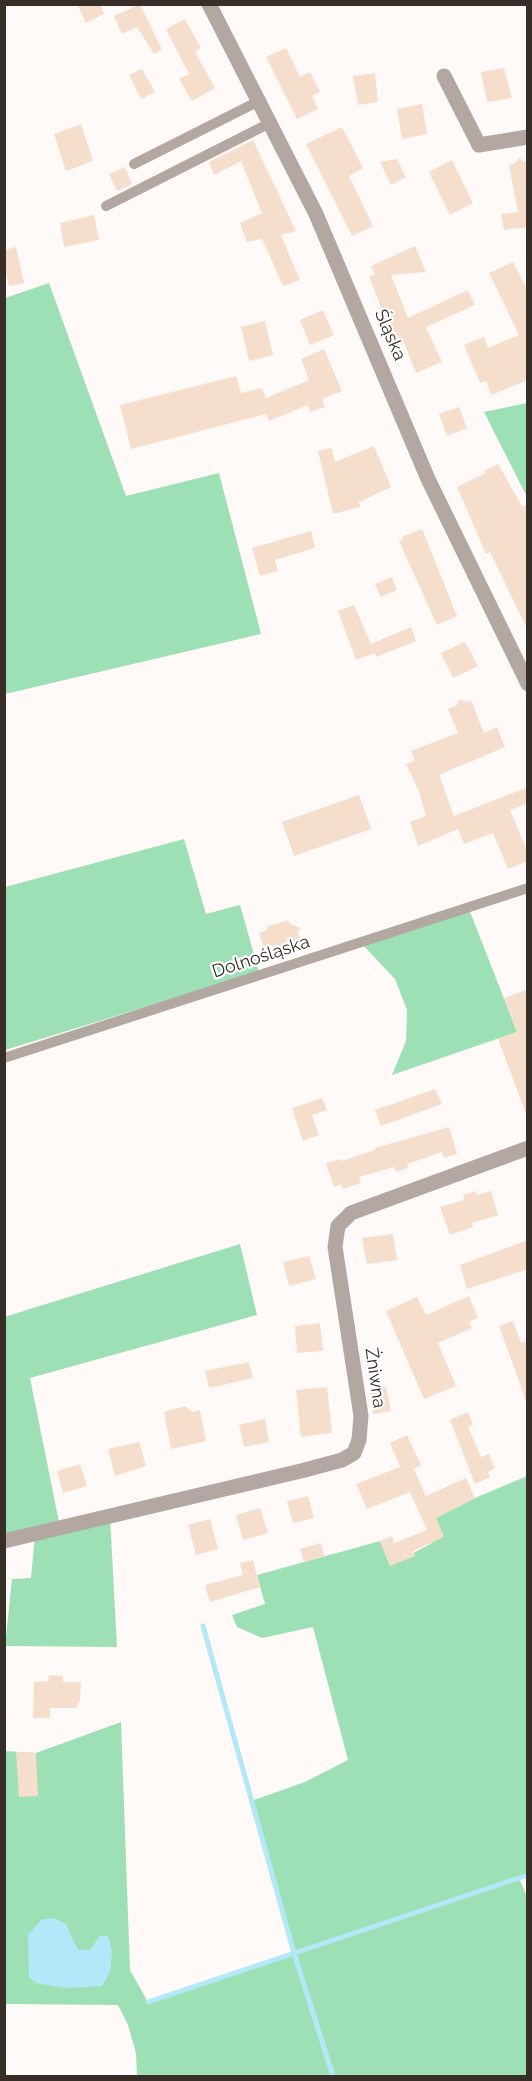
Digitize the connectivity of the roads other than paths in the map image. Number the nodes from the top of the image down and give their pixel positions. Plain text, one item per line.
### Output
1 (209, 4) edge
2 (444, 76) dead end
3 (260, 100) junction
4 (270, 123) junction
5 (528, 137) edge
6 (134, 164) dead end
7 (106, 206) dead end
8 (528, 684) edge
9 (528, 888) edge
10 (4, 1058) edge
11 (528, 1148) edge
12 (4, 1541) edge

1 - 3 street, Śląska
2 - 5 street
3 - 4 street, Śląska
3 - 6 lane
4 - 7 lane
4 - 8 street, Śląska
9 - 10 lane, Dolnośląska
11 - 12 street, Żniwna

